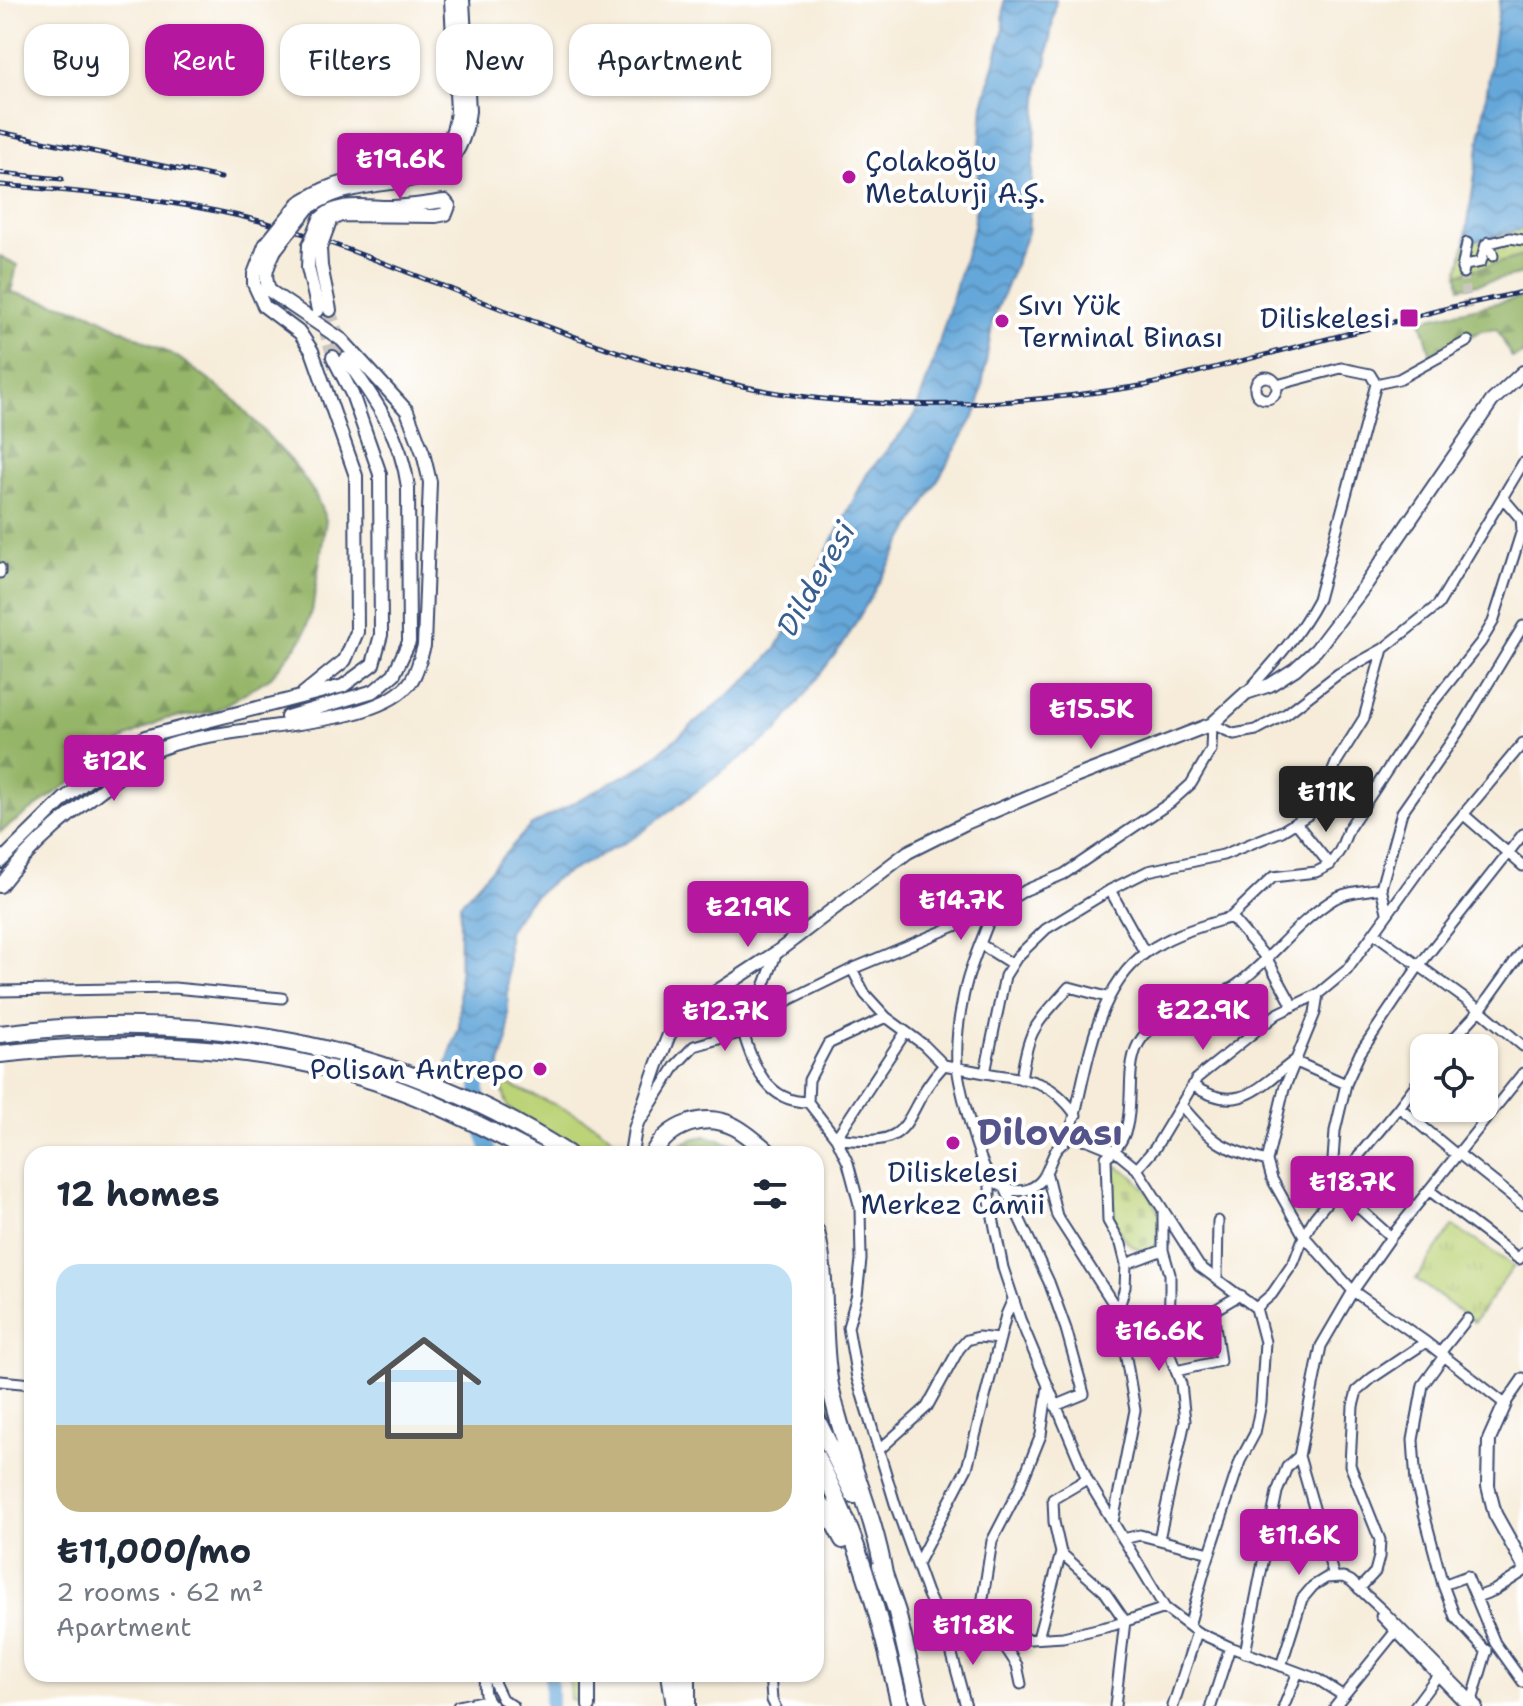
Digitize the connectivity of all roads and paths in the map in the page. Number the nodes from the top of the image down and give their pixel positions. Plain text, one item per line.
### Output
1 (451, 0) edge
2 (463, 0) edge
3 (454, 146) junction
4 (325, 220) junction
5 (1518, 241) edge
6 (1489, 242) junction
7 (1467, 243) dead end
8 (270, 247) junction
9 (1493, 256) dead end
10 (324, 310) tunnel mouth
11 (1468, 341) dead end
12 (1523, 372) edge
13 (1376, 384) junction
14 (1277, 385) dead end
15 (1523, 463) edge
16 (1503, 498) junction
17 (1523, 626) edge
18 (1383, 649) junction
19 (1246, 693) junction
20 (301, 696) junction
21 (1212, 724) junction
22 (234, 733) junction
23 (1523, 743) edge
24 (1463, 814) junction
25 (1297, 824) junction
26 (1523, 834) edge
27 (1507, 853) junction
28 (0, 862) edge
29 (1330, 865) junction
30 (1523, 866) edge
31 (0, 886) edge
32 (1381, 888) junction
33 (1110, 890) junction
34 (993, 910) junction
35 (1387, 912) junction
36 (1231, 917) junction
37 (1374, 933) junction
38 (980, 944) junction
39 (1523, 950) edge
40 (777, 952) junction
41 (1145, 953) junction
42 (1267, 959) junction
43 (1012, 964) junction
44 (1418, 967) junction
45 (852, 969) junction
46 (0, 991) edge
47 (1318, 994) junction
48 (1107, 997) junction
49 (282, 998) dead end
50 (1293, 1006) junction
51 (1480, 1010) junction
52 (886, 1017) junction
53 (743, 1032) junction
54 (905, 1033) junction
55 (0, 1034) edge
56 (1458, 1034) edge
57 (1523, 1046) edge
58 (0, 1054) edge
59 (1294, 1061) junction
60 (944, 1065) junction
61 (958, 1068) junction
62 (985, 1073) junction
63 (1523, 1073) edge
64 (1021, 1079) junction
65 (1346, 1084) junction
66 (1192, 1085) junction
67 (1410, 1092) edge
68 (808, 1102) junction
69 (1181, 1105) junction
70 (1399, 1107) junction
71 (1076, 1115) junction
72 (635, 1129) junction
73 (1069, 1137) junction
74 (836, 1138) junction
75 (520, 1146) edge
76 (555, 1146) edge
77 (632, 1146) edge
78 (659, 1146) edge
79 (672, 1146) edge
80 (748, 1146) edge
81 (761, 1146) edge
82 (1115, 1151) junction
83 (1458, 1155) junction
84 (1267, 1161) junction
85 (1137, 1169) junction
86 (1047, 1175) junction
87 (990, 1177) junction
88 (1342, 1184) junction
89 (1005, 1188) junction
90 (1430, 1191) junction
91 (1523, 1205) edge
92 (1163, 1210) junction
93 (1218, 1221) dead end
94 (1304, 1236) junction
95 (1391, 1237) junction
96 (1163, 1250) junction
97 (1521, 1256) edge
98 (1126, 1264) junction
99 (1217, 1279) junction
100 (824, 1280) edge
101 (1353, 1291) junction
102 (1240, 1295) junction
103 (1013, 1299) junction
104 (1256, 1308) junction
105 (1118, 1311) junction
106 (1467, 1319) dead end
107 (1000, 1339) junction
108 (1426, 1342) junction
109 (1442, 1354) junction
110 (1176, 1371) junction
111 (1523, 1378) edge
112 (0, 1381) edge
113 (1048, 1382) junction
114 (24, 1383) edge
115 (1505, 1404) junction
116 (1055, 1406) junction
117 (824, 1434) edge
118 (879, 1450) junction
119 (1299, 1456) junction
120 (824, 1475) edge
121 (1087, 1479) junction
122 (824, 1509) edge
123 (1113, 1522) junction
124 (1123, 1539) junction
125 (1159, 1539) junction
126 (1061, 1553) junction
127 (1210, 1553) junction
128 (917, 1564) junction
129 (1523, 1564) edge
130 (1523, 1572) edge
131 (884, 1574) junction
132 (1334, 1577) junction
133 (1443, 1585) junction
134 (1359, 1589) junction
135 (1368, 1596) junction
136 (1477, 1597) junction
137 (1165, 1608) junction
138 (1125, 1621) junction
139 (1193, 1629) junction
140 (1395, 1632) junction
141 (1491, 1635) junction
142 (947, 1636) junction
143 (1038, 1638) junction
144 (1001, 1641) junction
145 (976, 1642) junction
146 (1230, 1647) junction
147 (1487, 1652) junction
148 (1245, 1653) junction
149 (889, 1657) junction
150 (1281, 1666) junction
151 (1298, 1672) junction
152 (1438, 1675) junction
153 (486, 1682) edge
154 (492, 1682) edge
155 (589, 1682) edge
156 (672, 1682) edge
157 (682, 1682) edge
158 (685, 1682) edge
159 (693, 1682) edge
160 (771, 1682) edge
161 (1523, 1682) edge
162 (1021, 1684) dead end
163 (1342, 1695) junction
164 (490, 1703) edge
165 (1472, 1704) edge
166 (458, 1706) edge
167 (513, 1706) edge
168 (589, 1706) edge
169 (678, 1706) edge
170 (687, 1706) edge
171 (693, 1706) edge
172 (775, 1706) edge
173 (900, 1706) edge
174 (919, 1706) edge
175 (966, 1706) edge
176 (1115, 1706) edge
177 (1173, 1706) edge
178 (1211, 1706) edge
179 (1284, 1706) edge
180 (1335, 1706) edge
181 (1415, 1706) edge

1 - 3 main road
2 - 3 main road
3 - 8 main road, bridge
4 - 4 main road
4 - 10 main road, bridge
5 - 6 street
6 - 7 street
6 - 9 street
8 - 20 main road
8 - 22 main road
11 - 13 street
12 - 19 main road
13 - 14 street
13 - 19 street
15 - 16 street
16 - 18 street
16 - 29 street
17 - 32 street
18 - 21 street
18 - 25 street
19 - 21 main road
20 - 22 main road
20 - 28 main road
21 - 34 street
21 - 40 main road
22 - 31 main road
23 - 24 street
24 - 27 street
24 - 35 street
25 - 29 street
25 - 33 street
26 - 27 street
27 - 30 street
27 - 44 street
29 - 36 street
32 - 35 street
32 - 42 street
33 - 41 street
33 - 43 street
34 - 38 street
34 - 45 street
35 - 37 street
36 - 41 street
36 - 42 street
37 - 44 street
37 - 47 street
38 - 43 street
38 - 61 street
39 - 51 street
40 - 53 street
40 - 72 main road
41 - 48 street
42 - 50 street
42 - 82 street
43 - 62 street
44 - 51 street
44 - 65 street
45 - 52 street
45 - 53 street
46 - 49 street
47 - 50 street
47 - 59 street
48 - 64 street
48 - 71 street
50 - 66 street
51 - 56 street
51 - 57 street
52 - 54 street
52 - 68 street
53 - 68 street
53 - 72 street
54 - 60 street
54 - 74 street
55 - 76 highway
58 - 75 highway
59 - 65 street
59 - 66 street
59 - 84 street
60 - 61 street
60 - 74 street
61 - 62 street
61 - 87 street
62 - 64 street
63 - 83 street
64 - 71 street
65 - 88 street
66 - 69 street
67 - 70 street
68 - 74 street
69 - 84 street
69 - 85 street
70 - 83 street
70 - 88 street
71 - 73 street
72 - 77 main road
73 - 82 street
73 - 86 street
74 - 118 street
78 - 81 highway
79 - 80 highway
82 - 85 street
82 - 98 street
83 - 90 street
83 - 91 street
84 - 94 street
85 - 92 street
86 - 89 street
86 - 105 street
87 - 89 street
87 - 103 street
88 - 94 street
88 - 95 street
89 - 116 street
90 - 95 street
90 - 97 street
92 - 96 street
92 - 99 street
93 - 99 street
94 - 101 street
94 - 104 street
95 - 101 street
96 - 98 street
96 - 110 street
98 - 105 street
99 - 102 street
100 - 131 highway
101 - 108 street
101 - 119 street
102 - 104 street
102 - 110 street
103 - 107 street
103 - 113 street
104 - 127 street
105 - 123 street
106 - 109 street
107 - 118 street
107 - 128 street
108 - 109 street
108 - 134 street
109 - 115 street
109 - 133 street
110 - 125 street
111 - 115 street
112 - 114 street
113 - 116 street
113 - 145 street
115 - 129 main road
116 - 121 street
117 - 131 highway
118 - 128 street
119 - 132 street
119 - 148 street
120 - 149 highway
121 - 123 street
121 - 126 street
122 - 149 highway
123 - 124 street
124 - 125 street
124 - 137 street
125 - 127 street
126 - 138 street
126 - 143 street
127 - 139 street
128 - 142 street
130 - 136 street
131 - 174 highway
132 - 134 street
132 - 150 street
133 - 136 street
133 - 147 street
134 - 135 street
135 - 140 street
135 - 165 street
136 - 141 street
137 - 138 street
137 - 139 street
138 - 143 street
138 - 176 street
139 - 146 street
139 - 177 street
140 - 152 street
140 - 163 street
141 - 147 street
141 - 161 street
142 - 145 street
142 - 175 street
143 - 144 street
144 - 145 street
144 - 162 street
146 - 148 street
146 - 178 street
147 - 165 street
148 - 150 street
149 - 173 highway
150 - 151 street
151 - 163 street
151 - 179 street
152 - 165 street
152 - 181 street
153 - 164 street
154 - 167 street
155 - 168 main road
156 - 169 highway
157 - 169 highway
158 - 170 highway
159 - 171 highway
160 - 172 street
163 - 180 street
164 - 166 street

